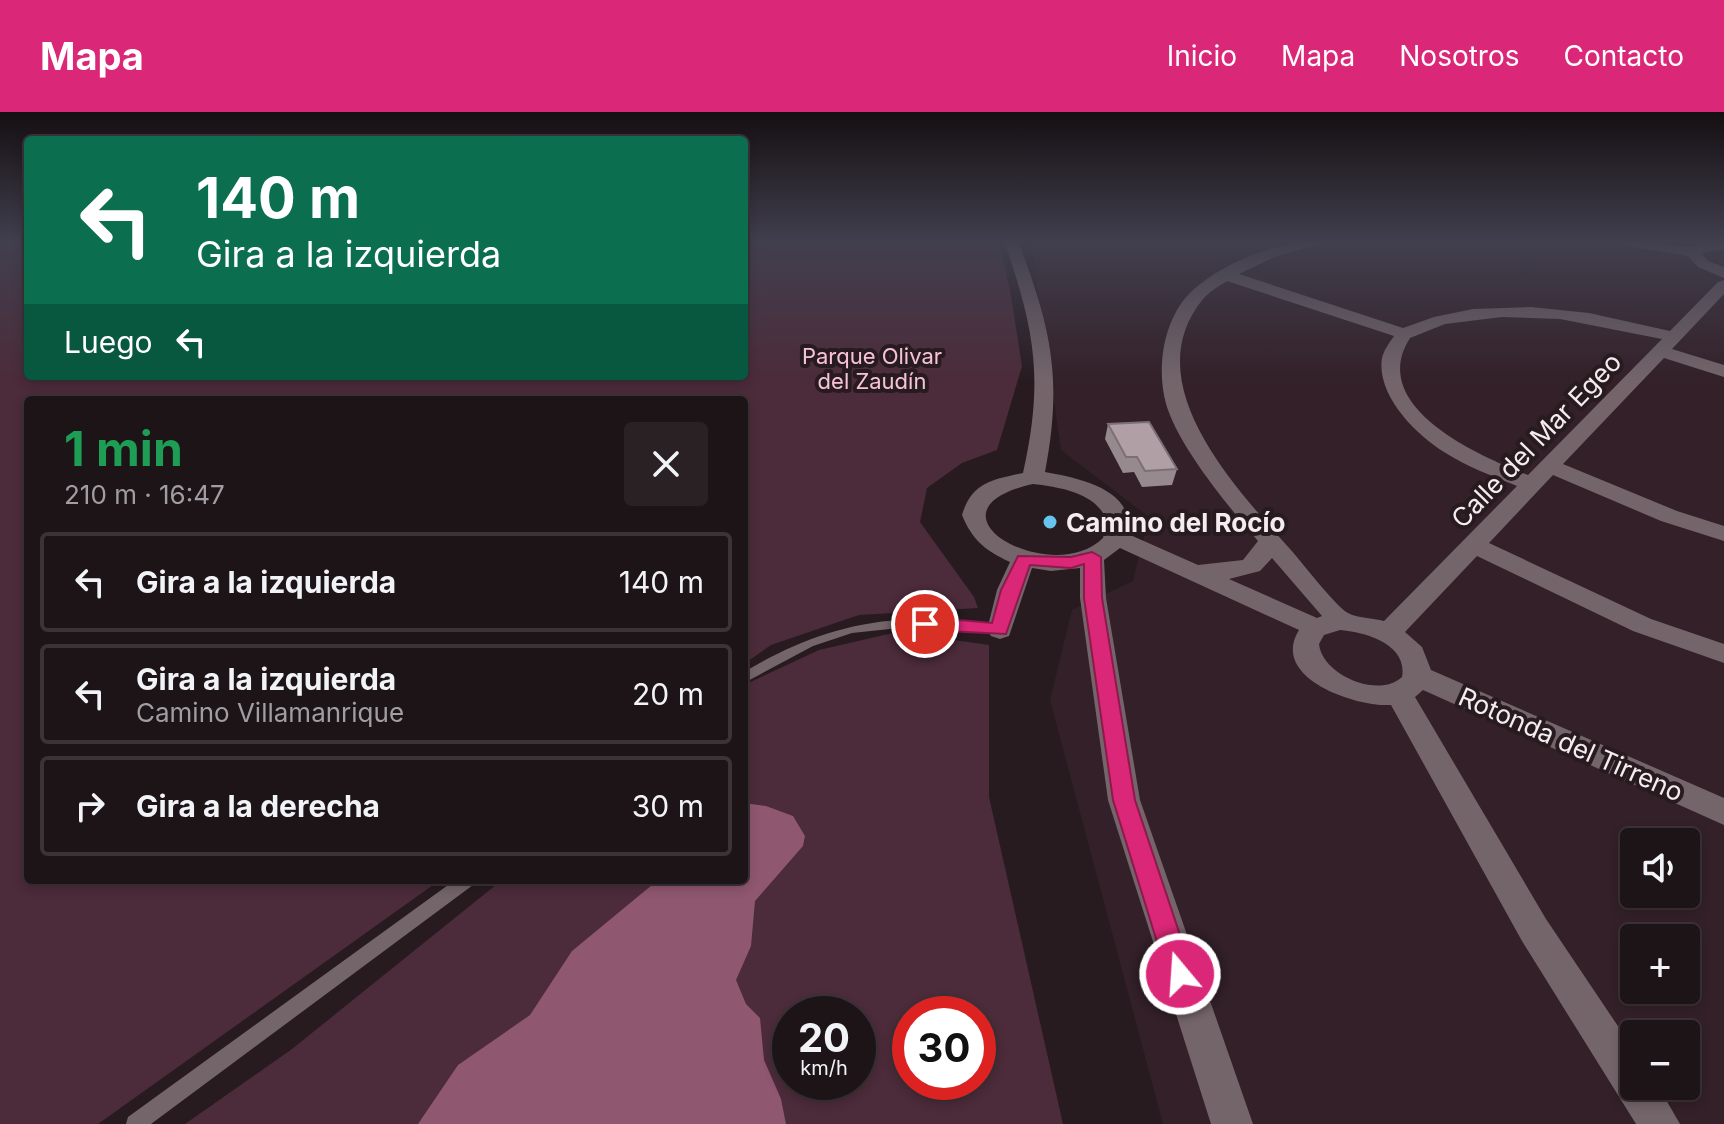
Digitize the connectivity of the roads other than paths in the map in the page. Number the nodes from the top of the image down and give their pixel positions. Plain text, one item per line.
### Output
1 (1025, 288) edge
2 (1206, 288) edge
3 (1265, 288) edge
4 (1723, 288) edge
5 (1714, 309) edge
6 (1404, 334) junction
7 (1667, 344) junction
8 (1724, 371) edge
9 (1549, 466) junction
10 (1033, 477) junction
11 (1532, 484) junction
12 (1724, 534) edge
13 (1270, 540) junction
14 (1474, 545) junction
15 (1104, 547) junction
16 (1024, 559) junction
17 (1196, 572) junction
18 (1327, 624) junction
19 (1000, 630) joint
20 (1388, 633) junction
21 (1724, 654) edge
22 (748, 675) edge
23 (1408, 685) junction
24 (1724, 812) edge
25 (462, 884) edge
26 (1620, 1064) edge
27 (1643, 1100) edge
28 (135, 1124) edge
29 (1232, 1124) edge
30 (1659, 1124) edge

1 - 10 street
2 - 13 street
3 - 6 street
4 - 5 street, Calle del Mar Egeo
5 - 7 street, Calle del Mar Egeo
6 - 7 street
6 - 11 street
7 - 8 street
7 - 9 street, Calle del Mar Egeo
9 - 11 street, Calle del Mar Egeo
9 - 12 street
10 - 15 street
10 - 16 street
11 - 14 street, Calle del Mar Egeo
13 - 17 street
13 - 18 street
14 - 20 street, Calle del Mar Egeo
14 - 21 street
15 - 16 street
15 - 17 street
15 - 29 street
16 - 19 street
17 - 18 street
18 - 20 street
18 - 23 street
19 - 22 lane
20 - 23 street
23 - 24 street, Rotonda del Tirreno
23 - 26 street
25 - 28 lane
27 - 30 street

